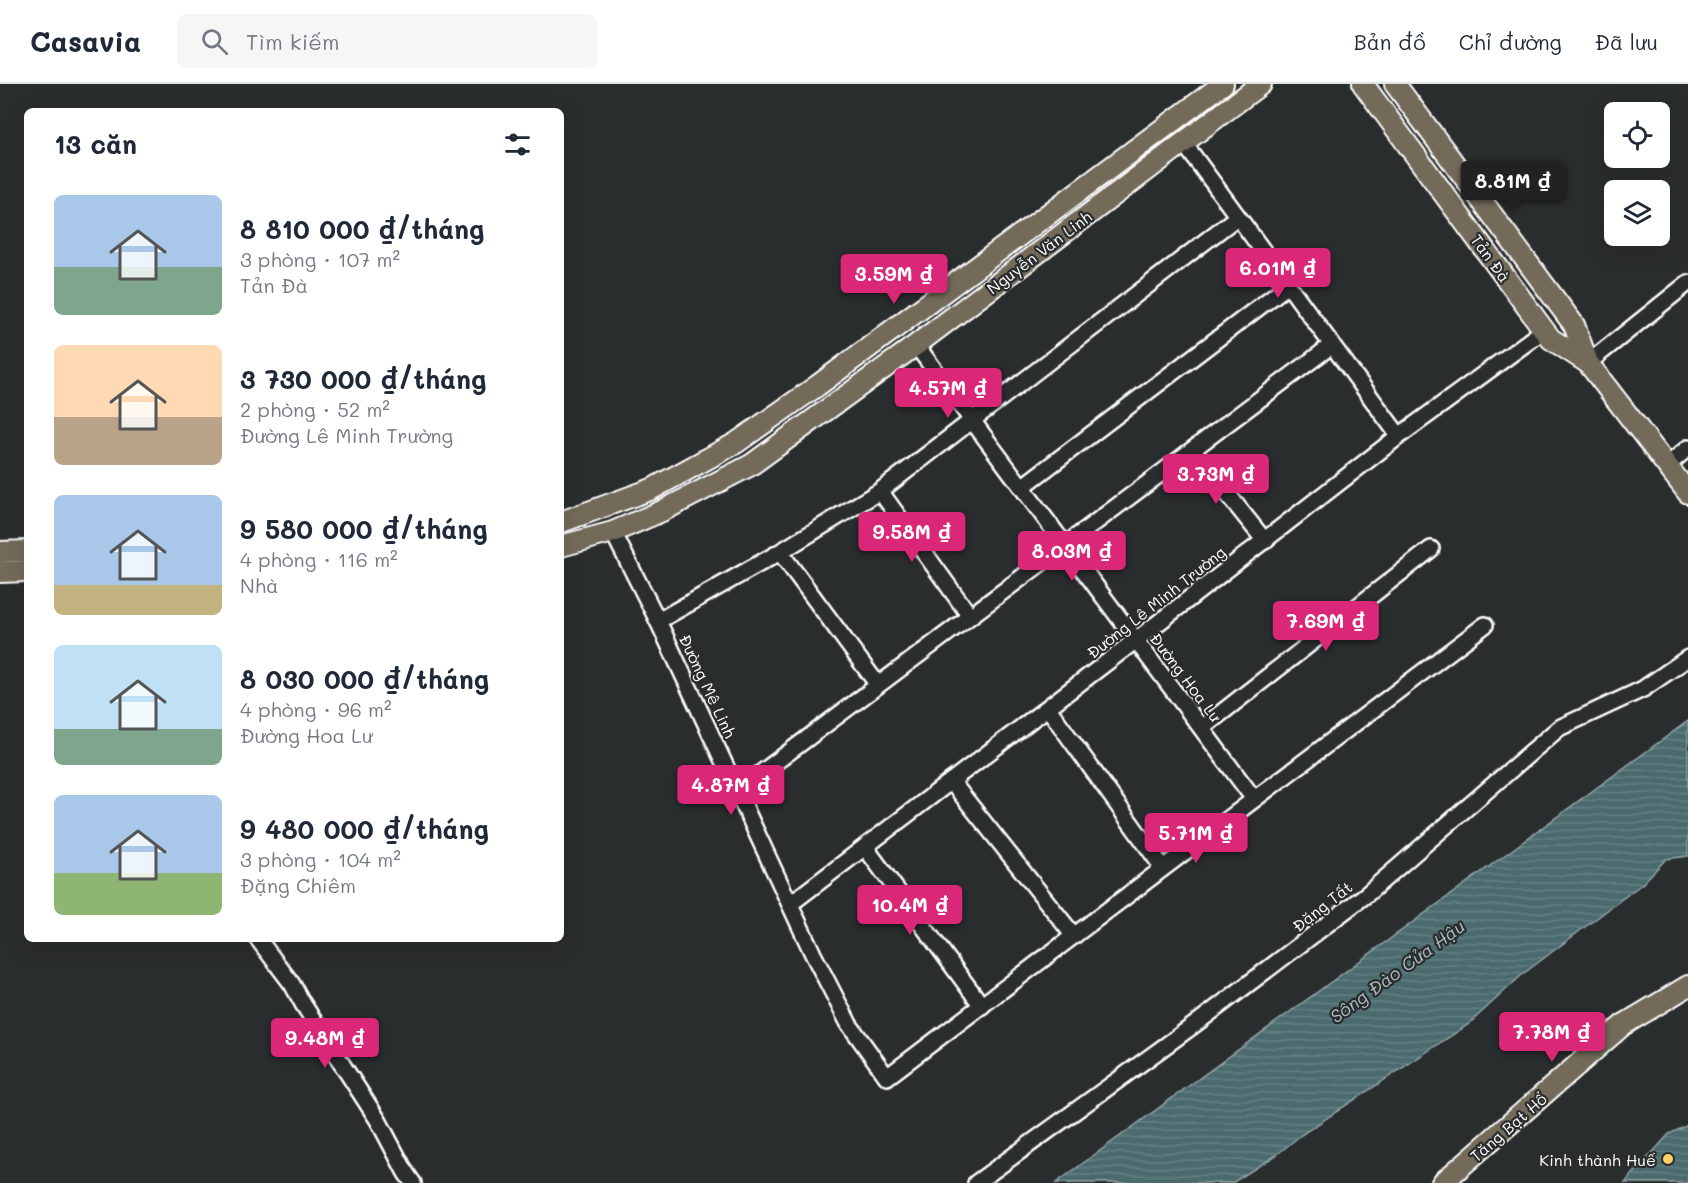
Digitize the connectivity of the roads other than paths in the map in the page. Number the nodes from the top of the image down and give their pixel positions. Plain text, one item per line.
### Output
1 (1223, 84) edge
2 (1261, 84) edge
3 (1363, 84) edge
4 (1395, 84) edge
5 (1183, 142) junction
6 (1238, 217) junction
7 (1688, 283) edge
8 (1288, 285) junction
9 (1544, 330) junction
10 (916, 345) junction
11 (1332, 345) junction
12 (853, 360) junction
13 (1588, 363) junction
14 (868, 381) junction
15 (973, 421) junction
16 (1400, 436) junction
17 (1688, 448) edge
18 (1192, 450) junction
19 (1668, 465) junction
20 (1022, 487) junction
21 (880, 491) junction
22 (1688, 493) edge
23 (564, 521) edge
24 (613, 532) junction
25 (1265, 541) junction
26 (564, 545) edge
27 (1065, 545) junction
28 (1431, 549) dead end
29 (780, 552) junction
30 (24, 571) edge
31 (0, 572) edge
32 (970, 616) junction
33 (658, 621) junction
34 (1485, 625) dead end
35 (1136, 640) junction
36 (1688, 658) edge
37 (878, 685) junction
38 (1048, 708) junction
39 (1202, 728) junction
40 (951, 781) junction
41 (737, 791) junction
42 (1254, 799) junction
43 (865, 847) junction
44 (1164, 868) junction
45 (790, 904) junction
46 (1074, 936) junction
47 (260, 942) edge
48 (1688, 986) edge
49 (982, 1006) junction
50 (413, 1183) edge
51 (976, 1183) edge
52 (1442, 1183) edge

1 - 12 main road, Nguyễn Văn Linh
2 - 5 main road, Nguyễn Văn Linh
3 - 9 main road, Tản Đà
4 - 13 main road, Tản Đà
5 - 6 street
5 - 10 main road, Nguyễn Văn Linh
6 - 8 street
6 - 15 street
7 - 13 street
8 - 11 street
8 - 20 street
9 - 13 main road, Tản Đà
9 - 16 street, Đường Lê Minh Trường
10 - 14 main road, Nguyễn Văn Linh
10 - 15 street, Đường Hoa Lư
11 - 16 street
11 - 18 street
12 - 14 main road
12 - 23 main road, Nguyễn Văn Linh
13 - 19 main road, Tản Đà
14 - 24 main road, Nguyễn Văn Linh
15 - 20 street, Đường Hoa Lư
15 - 21 street
16 - 25 street, Đường Lê Minh Trường
17 - 19 street
18 - 25 street
18 - 27 street
19 - 22 main road, Tản Đà
20 - 27 street, Đường Hoa Lư
21 - 29 street
21 - 32 street
24 - 26 main road, Nguyễn Văn Linh
24 - 33 street, Đường Mê Linh
25 - 35 street, Đường Lê Minh Trường
27 - 32 street
27 - 35 street, Đường Hoa Lư
28 - 39 street
29 - 33 street
29 - 37 street
30 - 31 main road
32 - 37 street
33 - 41 street, Đường Mê Linh
34 - 42 street
35 - 38 street, Đường Lê Minh Trường
35 - 39 street, Đường Hoa Lư
36 - 51 street, Đặng Tất
37 - 41 street
38 - 40 street, Đường Lê Minh Trường
38 - 44 street
39 - 42 street, Đường Hoa Lư
40 - 43 street, Đường Lê Minh Trường
40 - 46 street
41 - 45 street, Đường Mê Linh
42 - 44 street
43 - 45 street, Đường Lê Minh Trường
43 - 49 street
44 - 46 street
45 - 49 street, Đường Mê Linh
46 - 49 street
47 - 50 street
48 - 52 main road, Tăng Bạt Hổ

